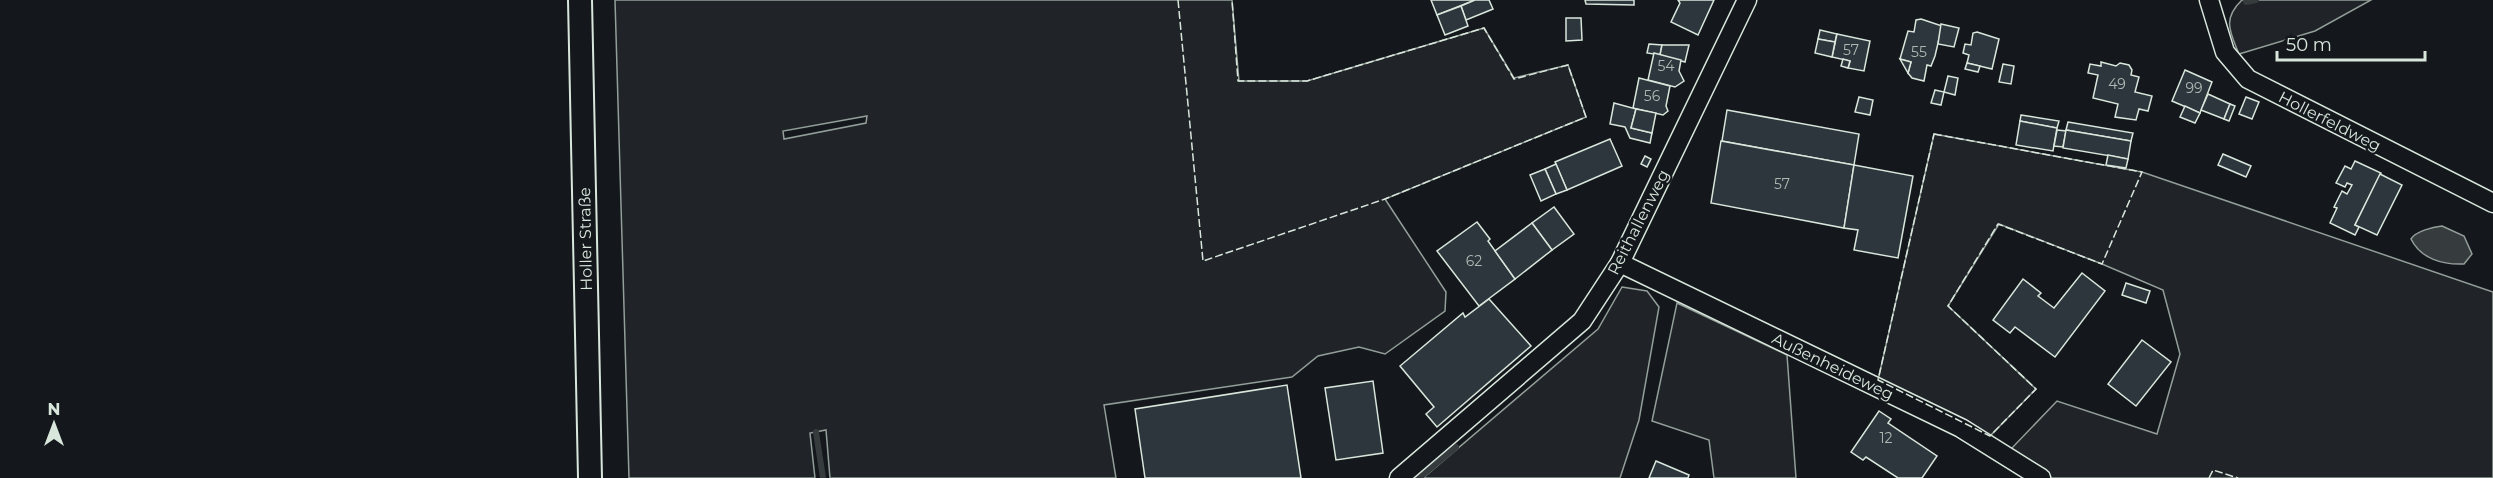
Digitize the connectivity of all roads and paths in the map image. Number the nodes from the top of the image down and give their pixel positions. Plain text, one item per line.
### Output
1 (580, 0) edge
2 (1747, 0) edge
3 (2209, 0) edge
4 (2493, 203) edge
5 (1620, 263) junction
6 (590, 478) edge
7 (1399, 478) edge
8 (2041, 478) edge

1 - 6 street, Holler Straße
2 - 5 street, Reithallenweg
3 - 4 street, Hollerfeldweg
5 - 7 street, Reithallenweg
5 - 8 street, Außenheideweg

